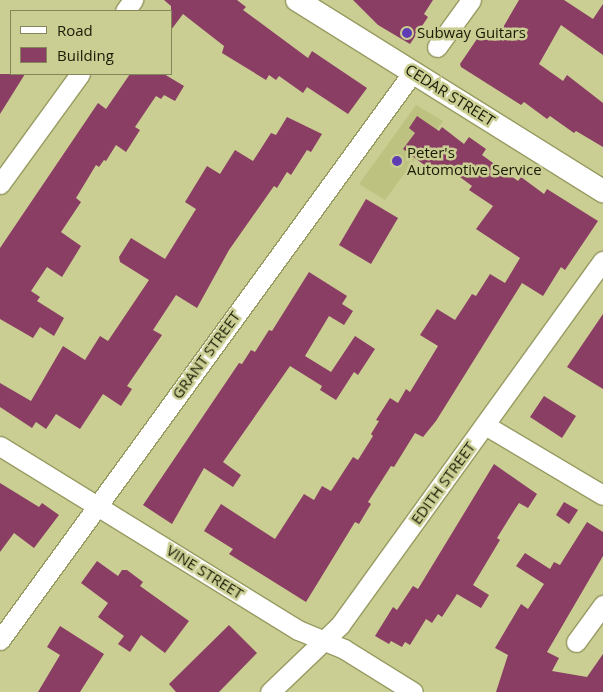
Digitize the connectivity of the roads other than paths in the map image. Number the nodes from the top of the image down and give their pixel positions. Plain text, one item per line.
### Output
1 (297, 0) edge
2 (471, 0) edge
3 (437, 47) dead end
4 (413, 72) junction
5 (79, 75) edge
6 (0, 184) edge
7 (603, 191) edge
8 (603, 261) edge
9 (485, 425) junction
10 (0, 446) edge
11 (603, 495) edge
12 (97, 506) junction
13 (603, 606) edge
14 (0, 640) edge
15 (323, 641) junction
16 (576, 642) dead end
17 (270, 692) edge
18 (413, 692) edge

1 - 4 street, CEDAR STREET
2 - 3 street
4 - 7 street, CEDAR STREET
4 - 12 street, GRANT STREET
5 - 6 street
8 - 9 street, EDITH STREET
9 - 11 street
9 - 15 street, EDITH STREET
10 - 12 street, VINE STREET
12 - 14 street, GRANT STREET
12 - 15 street, VINE STREET
13 - 16 street
15 - 17 street, EDITH STREET
15 - 18 street, VINE STREET

